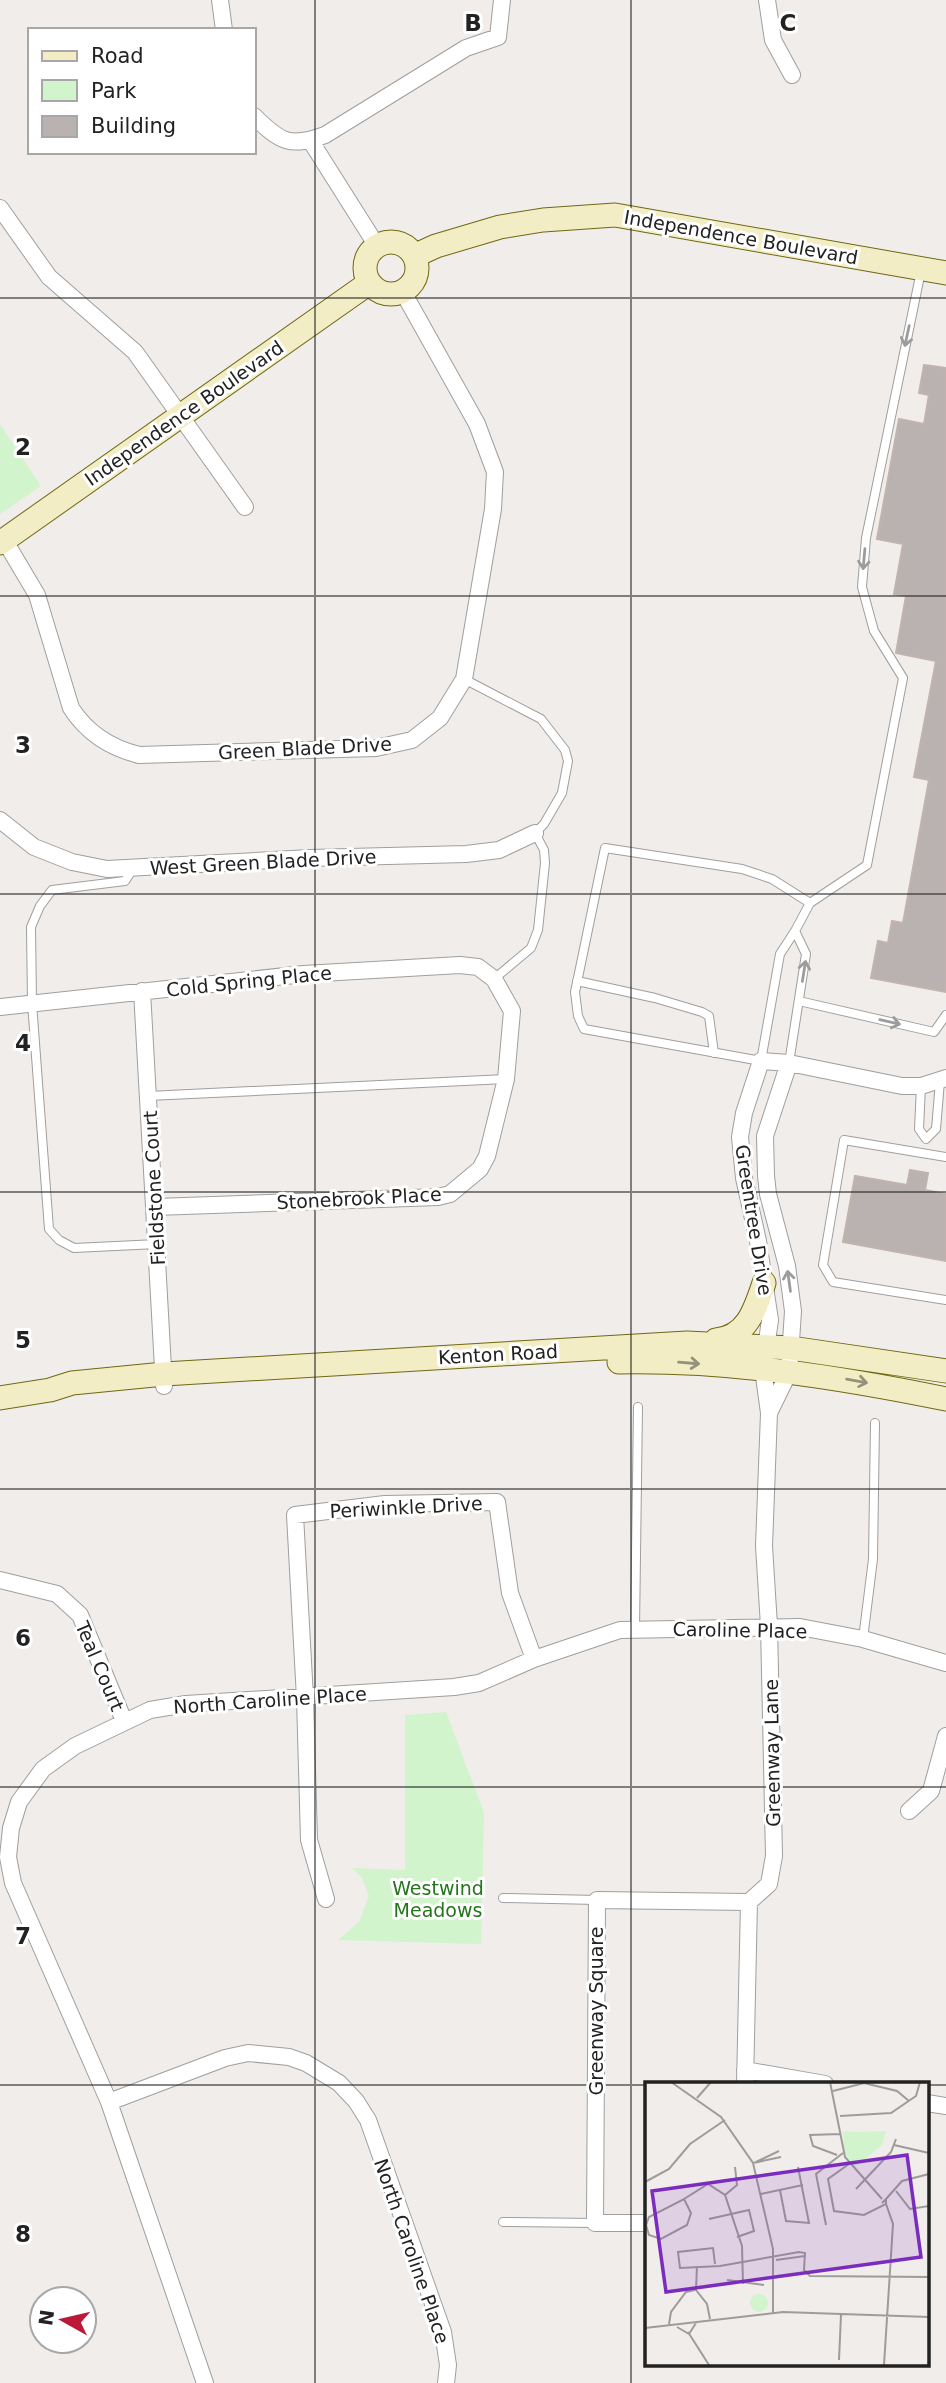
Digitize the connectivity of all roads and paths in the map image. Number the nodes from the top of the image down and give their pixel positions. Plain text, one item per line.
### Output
1 (220, 0) edge
2 (502, 0) edge
3 (767, 0) edge
4 (224, 28) edge
5 (792, 75) dead end
6 (256, 118) edge
7 (310, 141) junction
8 (0, 208) edge
9 (377, 246) junction
10 (414, 256) junction
11 (921, 269) junction
12 (946, 273) edge
13 (369, 283) junction
14 (403, 292) junction
15 (179, 417) junction
16 (245, 507) dead end
17 (3, 542) edge
18 (464, 679) junction
19 (0, 820) edge
20 (535, 833) junction
21 (133, 869) junction
22 (810, 903) junction
23 (795, 931) junction
24 (494, 979) junction
25 (578, 981) junction
26 (142, 991) junction
27 (799, 1001) junction
28 (32, 1003) junction
29 (0, 1007) edge
30 (946, 1015) edge
31 (714, 1052) junction
32 (761, 1061) junction
33 (789, 1063) junction
34 (506, 1079) junction
35 (943, 1079) edge
36 (921, 1086) junction
37 (148, 1096) junction
38 (926, 1139) junction
39 (925, 1154) junction
40 (946, 1157) edge
41 (155, 1207) junction
42 (157, 1244) junction
43 (764, 1283) junction
44 (946, 1300) edge
45 (687, 1343) junction
46 (791, 1348) junction
47 (765, 1358) junction
48 (946, 1371) edge
49 (789, 1373) junction
50 (164, 1380) junction
51 (0, 1398) edge
52 (946, 1399) edge
53 (638, 1407) dead end
54 (769, 1413) junction
55 (875, 1423) dead end
56 (0, 1580) edge
57 (769, 1626) junction
58 (635, 1629) junction
59 (863, 1639) junction
60 (534, 1659) junction
61 (946, 1662) edge
62 (305, 1698) junction
63 (124, 1721) junction
64 (946, 1736) edge
65 (909, 1811) dead end
66 (503, 1898) dead end
67 (326, 1899) dead end
68 (597, 1900) junction
69 (749, 1902) junction
70 (745, 2077) edge
71 (802, 2082) edge
72 (108, 2102) junction
73 (928, 2102) edge
74 (946, 2106) edge
75 (503, 2222) dead end
76 (595, 2223) junction
77 (645, 2223) edge
78 (205, 2383) edge
79 (446, 2383) edge

1 - 4 street
2 - 7 street
3 - 5 street
6 - 7 street
7 - 9 street
8 - 15 street
9 - 10 main road
9 - 13 main road
10 - 11 main road, Independence Boulevard
10 - 14 main road
11 - 12 main road, Independence Boulevard
11 -> 22 lane
13 - 14 main road
13 - 15 main road, Independence Boulevard
14 - 18 street, Green Blade Drive
15 - 16 street
15 - 17 main road, Independence Boulevard
17 - 18 street, Green Blade Drive
18 - 20 lane
19 - 21 street, West Green Blade Drive
20 - 21 street, West Green Blade Drive
20 - 24 lane
21 - 28 lane
22 - 23 lane
22 - 25 lane
27 -> 23 lane
23 - 32 lane
24 - 26 street, Cold Spring Place
24 - 34 street, Stonebrook Place
25 - 31 lane
25 - 31 lane
26 - 28 street, Cold Spring Place
26 - 37 street, Fieldstone Court
27 -> 30 lane
27 - 33 lane
28 - 29 street, Cold Spring Place
28 - 42 lane
31 - 32 lane
32 - 33 street
32 - 43 street, Greentree Drive
33 - 36 street
46 -> 33 street, Greentree Drive
34 - 37 lane
34 - 41 street, Stonebrook Place
35 - 36 street
35 - 38 lane
36 - 38 lane
37 - 41 street, Fieldstone Court
38 - 39 lane
39 - 40 lane
39 - 44 lane
41 - 42 street, Fieldstone Court
42 - 50 street, Fieldstone Court
43 - 45 main road
43 - 47 street, Greentree Drive
45 - 47 main road, Kenton Road
45 - 50 main road, Kenton Road
46 - 47 main road, Kenton Road
46 - 48 main road, Kenton Road
46 - 49 street, Greentree Drive
47 - 49 main road, Kenton Road
50 -> 47 main road, Kenton Road
47 - 54 street, Greenway Lane
49 -> 52 main road, Kenton Road
49 - 54 street, Greenway Lane
50 - 51 main road, Kenton Road
53 - 58 lane
54 - 57 street, Greenway Lane
55 - 59 lane
56 - 63 street, Teal Court
57 - 58 street, Caroline Place
57 - 59 street, Caroline Place
57 - 69 street, Greenway Lane
58 - 60 street, Caroline Place
59 - 61 street, Caroline Place
60 - 62 street, North Caroline Place
60 - 62 street, Periwinkle Drive
62 - 63 street, North Caroline Place
62 - 67 street
63 - 72 street, North Caroline Place
64 - 65 street
66 - 68 lane
68 - 69 street, Greenway Square
68 - 76 street, Greenway Square
69 - 70 street
70 - 71 street
72 - 78 street, North Caroline Place
72 - 79 street, North Caroline Place
73 - 74 street
75 - 76 lane
76 - 77 street

